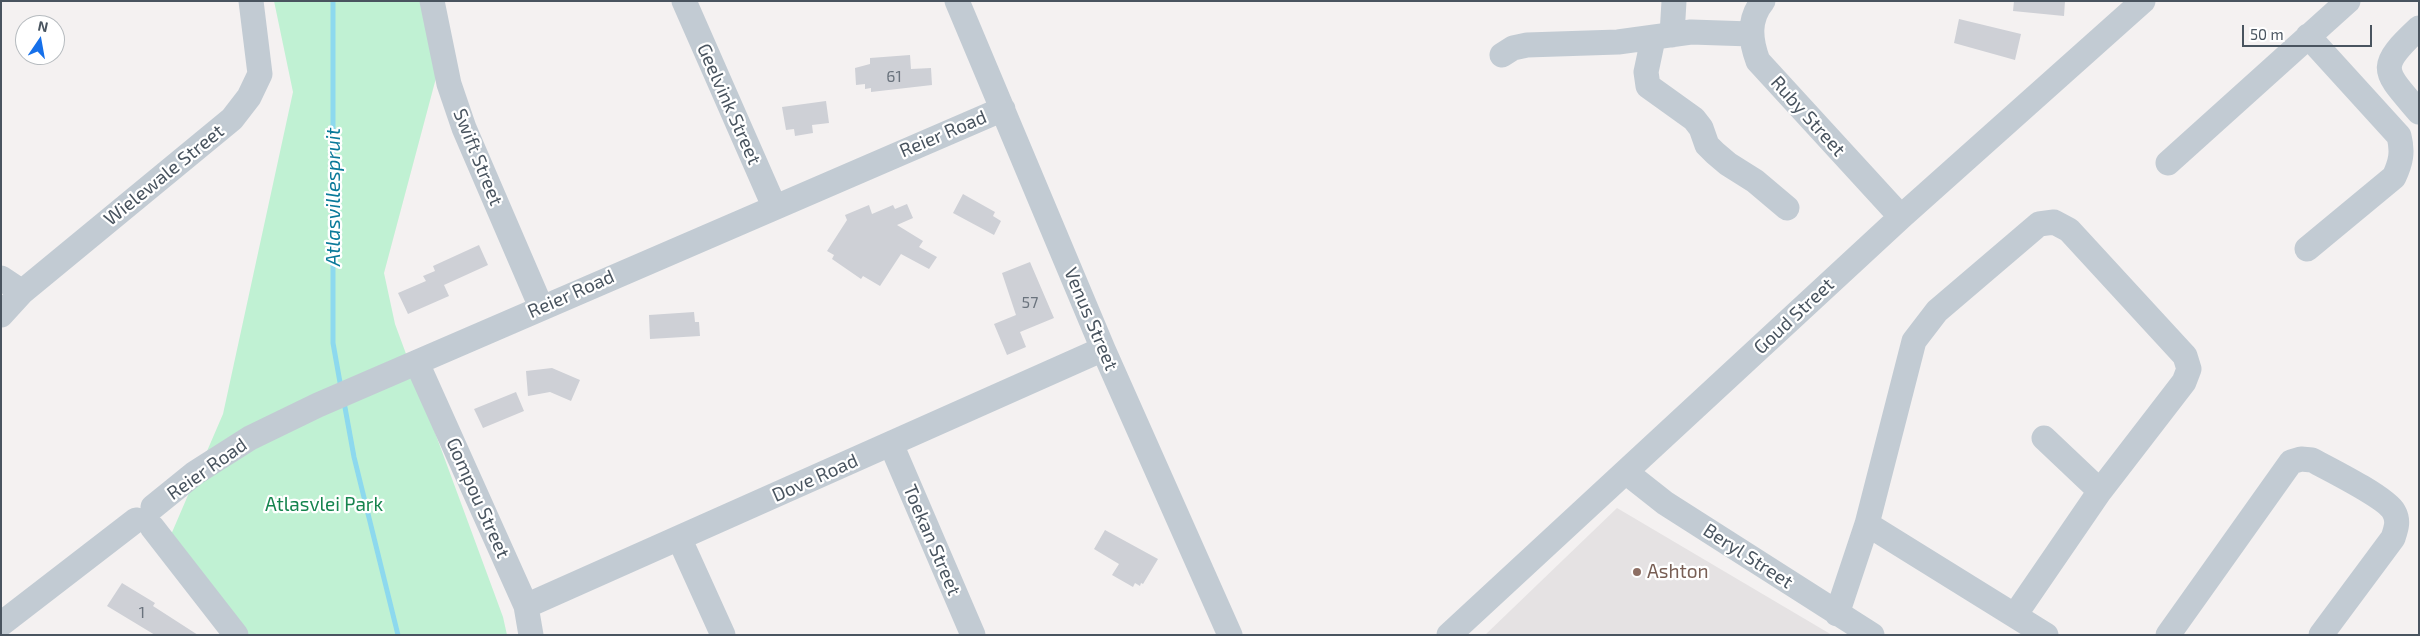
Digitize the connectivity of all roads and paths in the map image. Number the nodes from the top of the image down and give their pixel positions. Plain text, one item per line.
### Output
1 (251, 1) edge
2 (432, 1) edge
3 (684, 1) edge
4 (957, 1) edge
5 (1674, 1) edge
6 (1764, 1) edge
7 (2143, 1) edge
8 (2348, 1) edge
9 (2419, 28) edge
10 (1751, 34) junction
11 (2308, 36) junction
12 (1662, 37) junction
13 (1502, 55) dead end
14 (1003, 108) junction
15 (2419, 112) edge
16 (2168, 163) dead end
17 (774, 206) junction
18 (1786, 208) dead end
19 (1901, 217) junction
20 (2307, 250) dead end
21 (1, 278) edge
22 (22, 292) junction
23 (541, 307) junction
24 (1, 315) edge
25 (1103, 349) junction
26 (418, 363) junction
27 (2044, 438) dead end
28 (890, 444) junction
29 (1626, 473) junction
30 (2100, 491) junction
31 (147, 518) junction
32 (1867, 524) junction
33 (680, 540) junction
34 (526, 606) junction
35 (1837, 614) junction
36 (2015, 614) junction
37 (1, 624) edge
38 (236, 635) edge
39 (531, 635) edge
40 (723, 635) edge
41 (973, 635) edge
42 (1230, 635) edge
43 (1450, 635) edge
44 (1872, 635) edge
45 (2046, 635) edge
46 (2168, 635) edge
47 (2321, 635) edge

1 - 22 street, Wielewale Street
2 - 23 street, Swift Street
3 - 17 street, Geelvink Street
4 - 14 street, Venus Street
5 - 12 street
6 - 10 street, Ruby Street
7 - 19 street, Goud Street
8 - 11 street
9 - 15 street
10 - 12 street
10 - 19 street, Ruby Street
11 - 16 street
11 - 20 street
12 - 13 street
12 - 18 street
14 - 17 street, Reier Road
14 - 25 street, Venus Street
17 - 23 street, Reier Road
19 - 29 street, Goud Street
21 - 22 street
22 - 24 street, Wielewale Street
23 - 26 street, Reier Road
25 - 28 street, Dove Road
25 - 42 street, Venus Street
26 - 31 street, Reier Road
26 - 34 street, Gompou Street
27 - 30 street
28 - 33 street, Dove Road
28 - 41 street, Toekan Street
29 - 35 street, Beryl Street
29 - 43 street, Goud Street
30 - 32 street
30 - 36 street
31 - 37 street, Reier Road
31 - 38 street
32 - 35 street
32 - 36 street
33 - 34 street, Dove Road
33 - 40 street
34 - 39 street, Gompou Street
35 - 44 street, Beryl Street
36 - 45 street
46 - 47 street

